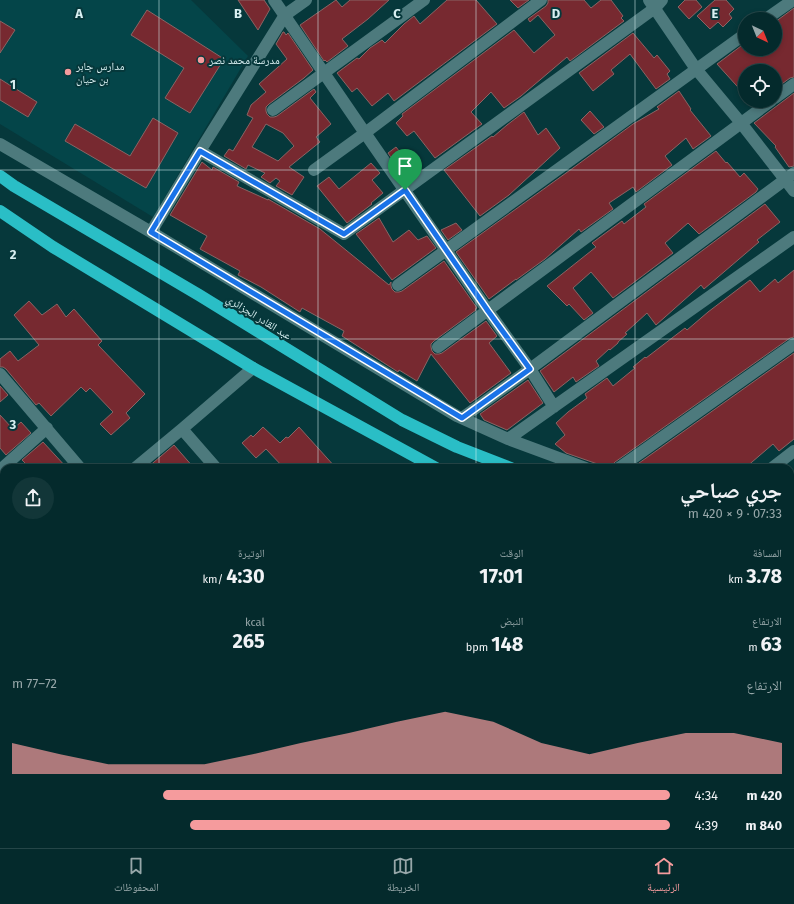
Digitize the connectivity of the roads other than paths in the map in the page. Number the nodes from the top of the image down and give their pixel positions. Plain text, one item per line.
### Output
1 (274, 0) edge
2 (306, 0) edge
3 (424, 0) edge
4 (541, 0) edge
5 (793, 0) edge
6 (655, 3) edge
7 (776, 12) edge
8 (285, 15) junction
9 (738, 39) edge
10 (696, 69) junction
11 (323, 73) junction
12 (794, 84) edge
13 (782, 93) edge
14 (761, 108) edge
15 (273, 110) dead end
16 (741, 123) junction
17 (365, 133) junction
18 (0, 144) edge
19 (200, 151) junction
20 (314, 170) dead end
21 (0, 176) edge
22 (790, 176) edge
23 (405, 190) junction
24 (794, 191) edge
25 (0, 211) edge
26 (151, 232) junction
27 (794, 237) edge
28 (446, 250) junction
29 (398, 285) dead end
30 (488, 311) junction
31 (794, 344) edge
32 (438, 347) dead end
33 (253, 368) junction
34 (530, 369) junction
35 (0, 374) edge
36 (554, 407) junction
37 (462, 418) junction
38 (47, 428) junction
39 (182, 429) junction
40 (508, 440) junction
41 (794, 451) edge
42 (7, 464) edge
43 (77, 464) edge
44 (141, 464) edge
45 (213, 464) edge
46 (429, 464) edge
47 (501, 464) edge
48 (575, 464) edge
49 (625, 464) edge
50 (777, 464) edge

1 - 8 street
2 - 8 street
3 - 11 street
4 - 17 street
5 - 7 street
6 - 10 street
6 - 23 street
8 - 11 street
8 - 19 street
9 - 10 street
10 - 16 street
10 - 28 street
11 - 15 street
11 - 17 street
12 - 13 street
14 - 16 street
16 - 22 street
16 - 30 street
17 - 20 street
17 - 23 street
18 - 26 street
19 - 23 street
19 - 26 street
21 - 47 highway, عبد القادر الجزائري
22 - 24 street
22 - 34 street
23 - 28 street
25 - 33 highway
26 - 37 street
27 - 36 street
28 - 29 street
28 - 30 street
30 - 32 street
30 - 34 street
31 - 49 street
33 - 39 street
33 - 46 highway
34 - 36 street
34 - 37 street
35 - 38 street
36 - 40 street
37 - 40 street
38 - 42 street
38 - 43 street
39 - 44 street
39 - 45 street
40 - 48 street
41 - 50 street

